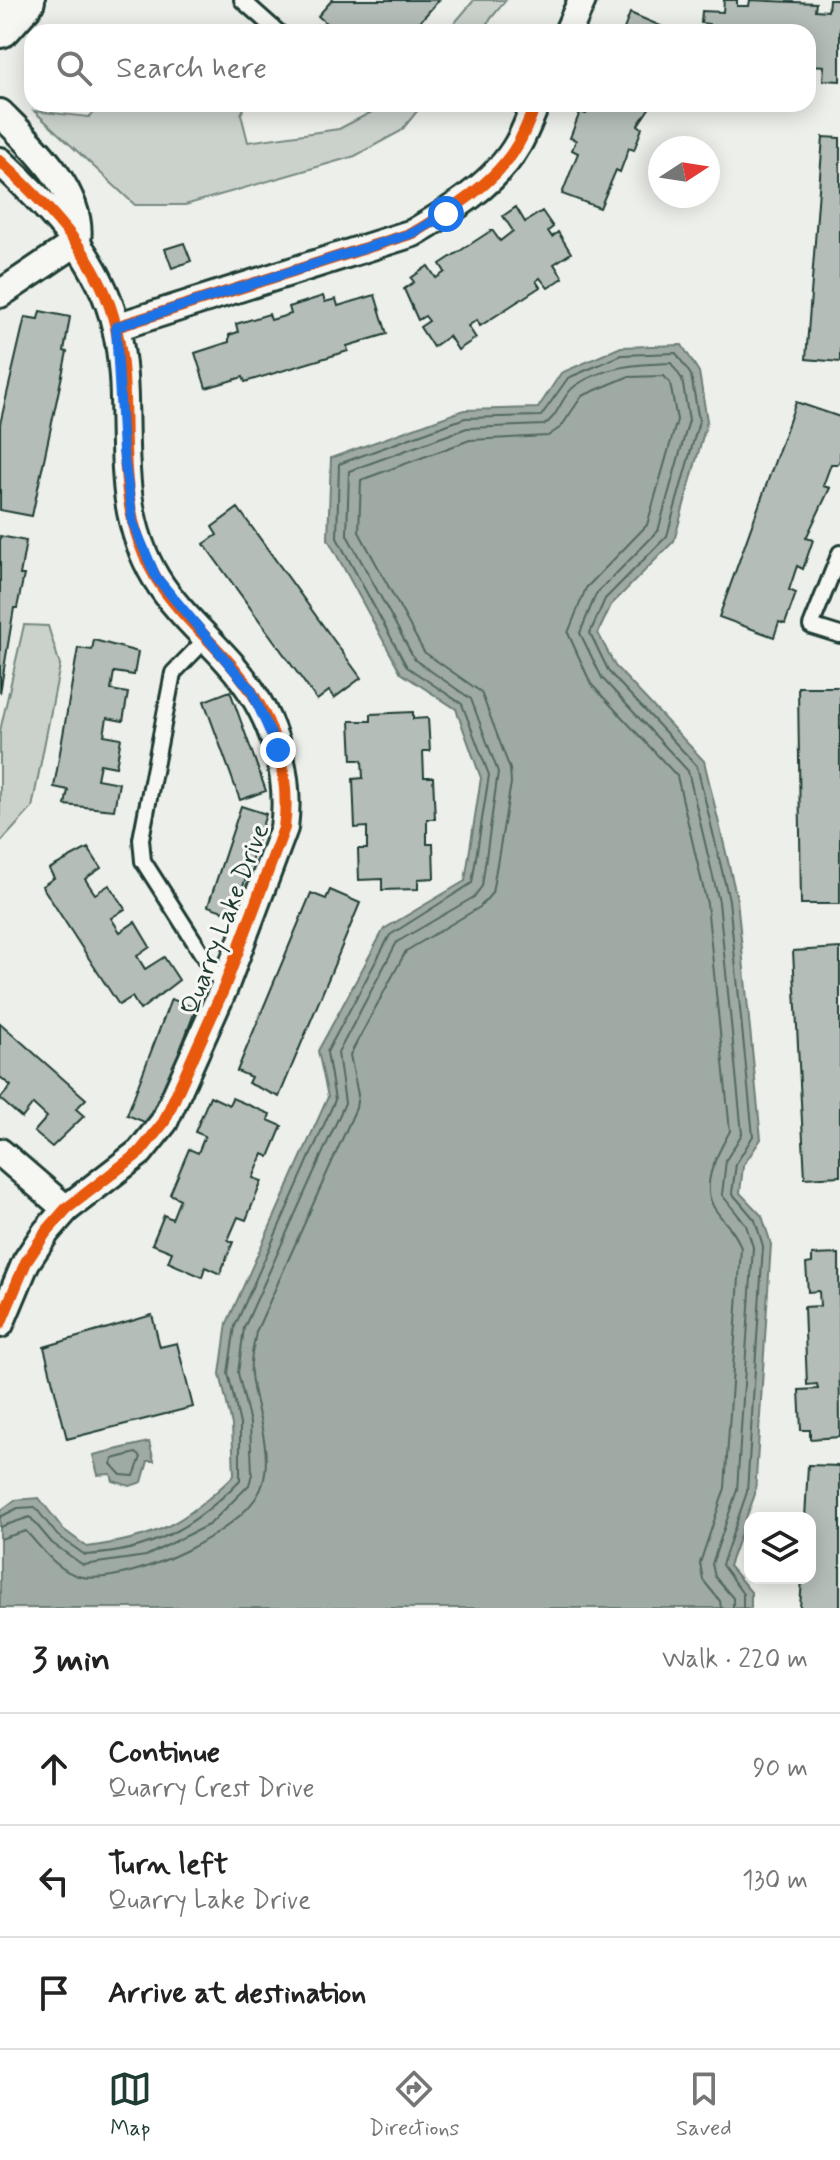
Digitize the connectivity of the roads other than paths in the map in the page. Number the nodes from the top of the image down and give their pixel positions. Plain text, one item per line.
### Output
1 (23, 0) edge
2 (242, 0) edge
3 (582, 0) edge
4 (269, 24) edge
5 (572, 24) edge
6 (0, 26) edge
7 (532, 112) edge
8 (0, 113) edge
9 (0, 161) edge
10 (51, 170) junction
11 (29, 188) junction
12 (77, 242) junction
13 (0, 294) edge
14 (116, 327) junction
15 (840, 553) edge
16 (840, 635) edge
17 (207, 638) junction
18 (224, 988) junction
19 (0, 1152) edge
20 (66, 1209) junction
21 (0, 1324) edge

1 - 6 main road
2 - 4 lane
3 - 5 street
7 - 14 street
8 - 10 street, Quarry Lake Drive
9 - 11 street, Quarry Lake Drive
10 - 11 lane
10 - 12 street, Quarry Lake Drive
11 - 12 street, Quarry Lake Drive
12 - 13 street
12 - 14 street, Quarry Lake Drive
14 - 17 street, Quarry Lake Drive
15 - 16 lane
17 - 18 street, Quarry Lake Drive
17 - 18 lane
18 - 20 street, Quarry Lake Drive
19 - 20 street
20 - 21 street, Quarry Lake Drive

